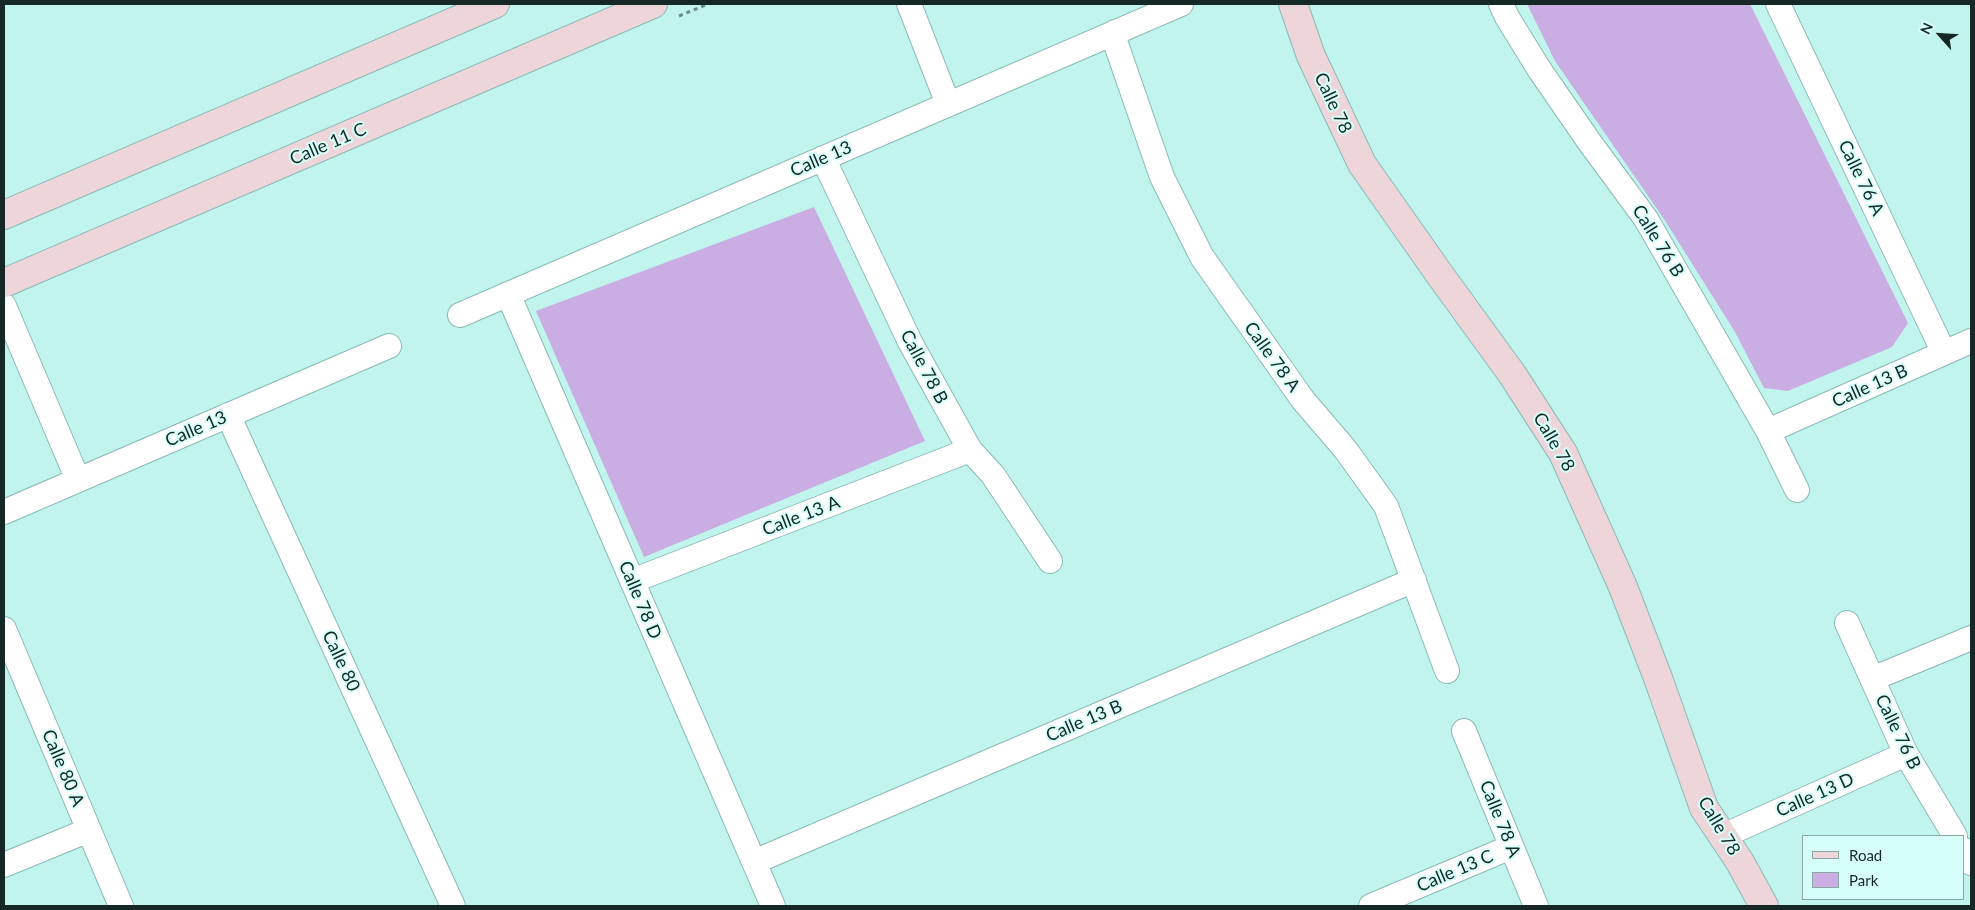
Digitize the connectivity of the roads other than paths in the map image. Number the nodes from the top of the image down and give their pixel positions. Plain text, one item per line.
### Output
1 (495, 4) edge
2 (653, 4) edge
3 (910, 4) edge
4 (1182, 4) edge
5 (1293, 4) edge
6 (1501, 4) edge
7 (1778, 4) edge
8 (1115, 32) junction
9 (948, 104) junction
10 (823, 158) junction
11 (4, 215) edge
12 (4, 283) edge
13 (508, 294) junction
14 (4, 306) edge
15 (460, 315) dead end
16 (1971, 341) edge
17 (389, 346) dead end
18 (1944, 353) junction
19 (228, 415) junction
20 (1768, 431) junction
21 (970, 450) junction
22 (78, 480) junction
23 (1797, 490) dead end
24 (4, 512) edge
25 (1050, 561) dead end
26 (1414, 580) junction
27 (632, 581) junction
28 (1847, 623) dead end
29 (4, 629) edge
30 (1971, 638) edge
31 (1447, 671) dead end
32 (1872, 679) junction
33 (1464, 732) dead end
34 (1906, 754) junction
35 (89, 830) junction
36 (1954, 835) edge
37 (1722, 836) junction
38 (1511, 847) junction
39 (1965, 852) edge
40 (754, 862) junction
41 (1971, 863) edge
42 (4, 865) edge
43 (121, 906) edge
44 (453, 906) edge
45 (773, 906) edge
46 (1371, 906) edge
47 (1536, 906) edge
48 (1764, 906) edge

1 - 11 main road
2 - 12 main road, Calle 11 C
3 - 9 street
4 - 8 street, Calle 13
5 - 37 main road, Calle 78
6 - 20 street, Calle 76 B
7 - 18 street, Calle 76 A
8 - 9 street, Calle 13
8 - 26 street, Calle 78 A
9 - 10 street, Calle 13
10 - 13 street, Calle 13
10 - 21 street, Calle 78 B
13 - 15 street, Calle 13
13 - 27 street, Calle 78 D
14 - 22 street
16 - 18 street, Calle 13 B
17 - 19 street, Calle 13
18 - 20 street, Calle 13 B
19 - 22 street, Calle 13
19 - 44 street, Calle 80
20 - 23 street, Calle 76 B
21 - 25 street, Calle 78 B
21 - 27 street, Calle 13 A
22 - 24 street, Calle 13
26 - 31 street, Calle 78 A
26 - 40 street, Calle 13 B
27 - 40 street, Calle 78 D
28 - 32 street, Calle 76 B
29 - 35 street, Calle 80 A
30 - 32 street
32 - 34 street, Calle 76 B
33 - 38 street, Calle 78 A
34 - 36 street, Calle 76 B
34 - 37 street, Calle 13 D
35 - 42 street
35 - 43 street, Calle 80 A
37 - 48 main road, Calle 78
38 - 46 street, Calle 13 C
38 - 47 street, Calle 78 A
39 - 41 street
40 - 45 street, Calle 78 D

